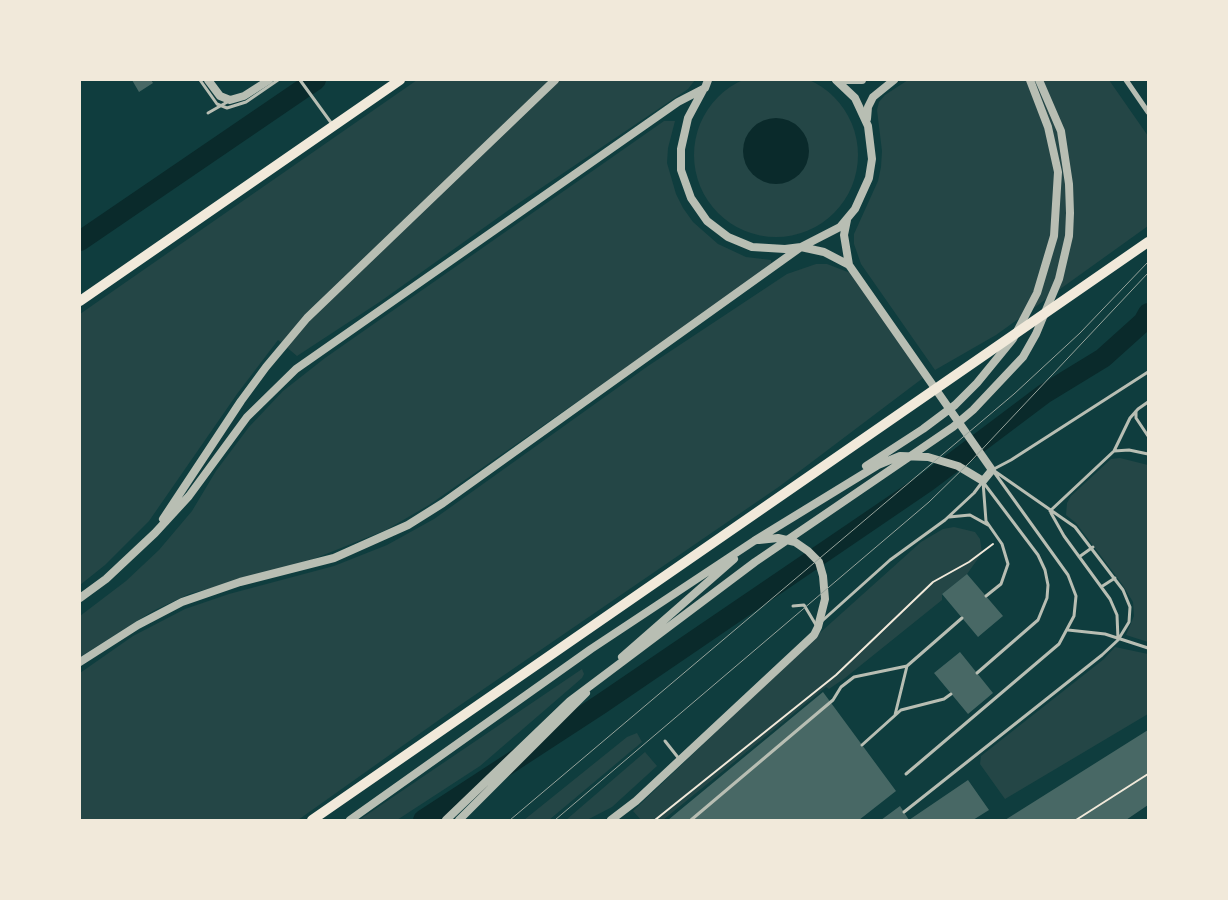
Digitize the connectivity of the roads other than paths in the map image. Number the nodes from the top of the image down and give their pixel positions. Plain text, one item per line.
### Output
1 (200, 80) edge
2 (208, 80) edge
3 (269, 80) edge
4 (278, 80) edge
5 (400, 80) edge
6 (555, 80) edge
7 (713, 80) edge
8 (836, 80) edge
9 (841, 80) edge
10 (862, 80) edge
11 (894, 80) edge
12 (1030, 80) edge
13 (1039, 80) edge
14 (1126, 80) edge
15 (302, 82) edge
16 (706, 84) edge
17 (230, 100) junction
18 (220, 106) junction
19 (1148, 112) edge
20 (208, 113) dead end
21 (334, 126) junction
22 (868, 126) junction
23 (847, 218) junction
24 (1148, 242) edge
25 (801, 247) junction
26 (849, 265) junction
27 (80, 301) edge
28 (1148, 372) edge
29 (1148, 402) edge
30 (1136, 410) junction
31 (1148, 436) edge
32 (1114, 451) junction
33 (1148, 454) edge
34 (992, 470) junction
35 (983, 481) junction
36 (1050, 511) junction
37 (945, 520) junction
38 (988, 525) junction
39 (155, 533) junction
40 (754, 541) junction
41 (1093, 547) junction
42 (1079, 556) junction
43 (1115, 578) junction
44 (1101, 587) junction
45 (986, 596) dead end
46 (80, 598) edge
47 (793, 606) dead end
48 (962, 618) dead end
49 (820, 624) junction
50 (1068, 630) junction
51 (1118, 640) junction
52 (1148, 648) edge
53 (80, 662) edge
54 (907, 666) junction
55 (977, 673) dead end
56 (951, 694) dead end
57 (895, 716) junction
58 (665, 741) dead end
59 (862, 745) dead end
60 (680, 760) junction
61 (906, 774) dead end
62 (904, 812) dead end
63 (616, 819) edge
64 (312, 820) edge
65 (350, 820) edge
66 (446, 820) edge
67 (459, 820) edge
68 (691, 820) edge

1 - 18 lane
2 - 17 street
3 - 17 street
4 - 18 lane
5 - 21 main road
6 - 39 street
7 - 16 street
8 - 22 street
9 - 10 street
11 - 22 street
12 - 67 street
13 - 66 street
14 - 19 street
15 - 21 lane
16 - 25 street
16 - 39 street
17 - 18 lane
18 - 20 lane
21 - 27 main road
22 - 23 street
23 - 25 street
23 - 26 street
24 - 64 main road
25 - 26 street
25 - 53 street
26 - 34 street
28 - 34 lane
29 - 30 lane
30 - 31 lane
30 - 32 lane
32 - 33 lane
32 - 36 lane
34 - 35 street
34 - 36 lane
34 - 50 lane
35 - 37 lane
35 - 38 lane
35 - 40 street
35 - 55 lane
36 - 41 lane
36 - 42 lane
37 - 38 lane
37 - 49 lane
38 - 45 lane
39 - 46 street
40 - 49 street
40 - 65 street
41 - 42 lane
41 - 43 lane
42 - 44 lane
43 - 44 lane
43 - 51 lane
44 - 51 lane
47 - 49 lane
48 - 54 lane
49 - 60 street
50 - 51 lane
50 - 61 lane
51 - 52 lane
51 - 62 lane
54 - 57 lane
54 - 68 lane
56 - 57 lane
57 - 59 lane
58 - 60 lane
60 - 63 street

